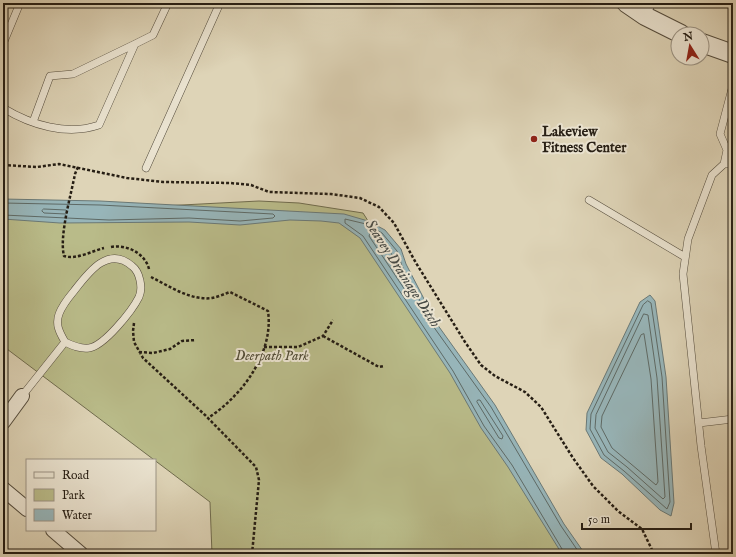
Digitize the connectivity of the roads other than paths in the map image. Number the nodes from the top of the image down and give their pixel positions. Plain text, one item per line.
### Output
1 (20, 3) edge
2 (168, 3) edge
3 (220, 3) edge
4 (626, 3) edge
5 (649, 9) edge
6 (671, 26) edge
7 (3, 44) edge
8 (135, 44) junction
9 (710, 46) edge
10 (733, 54) edge
11 (733, 85) edge
12 (3, 108) edge
13 (33, 122) junction
14 (730, 148) edge
15 (724, 164) junction
16 (733, 164) edge
17 (146, 168) dead end
18 (589, 200) dead end
19 (686, 257) junction
20 (65, 342) junction
21 (22, 396) joint
22 (733, 419) edge
23 (3, 422) edge
24 (698, 423) junction
25 (3, 489) edge
26 (26, 508) edge
27 (54, 531) edge
28 (81, 554) edge
29 (716, 554) edge

1 - 7 lane
2 - 8 lane
3 - 17 lane
4 - 5 street
5 - 6 street
8 - 13 lane
8 - 13 lane
9 - 10 street
11 - 14 lane
12 - 13 lane
14 - 15 lane
15 - 16 lane
15 - 19 lane
18 - 19 lane
19 - 24 lane
20 - 20 lane
20 - 21 lane
21 - 23 street
22 - 24 lane
24 - 29 lane
25 - 26 street
27 - 28 street

